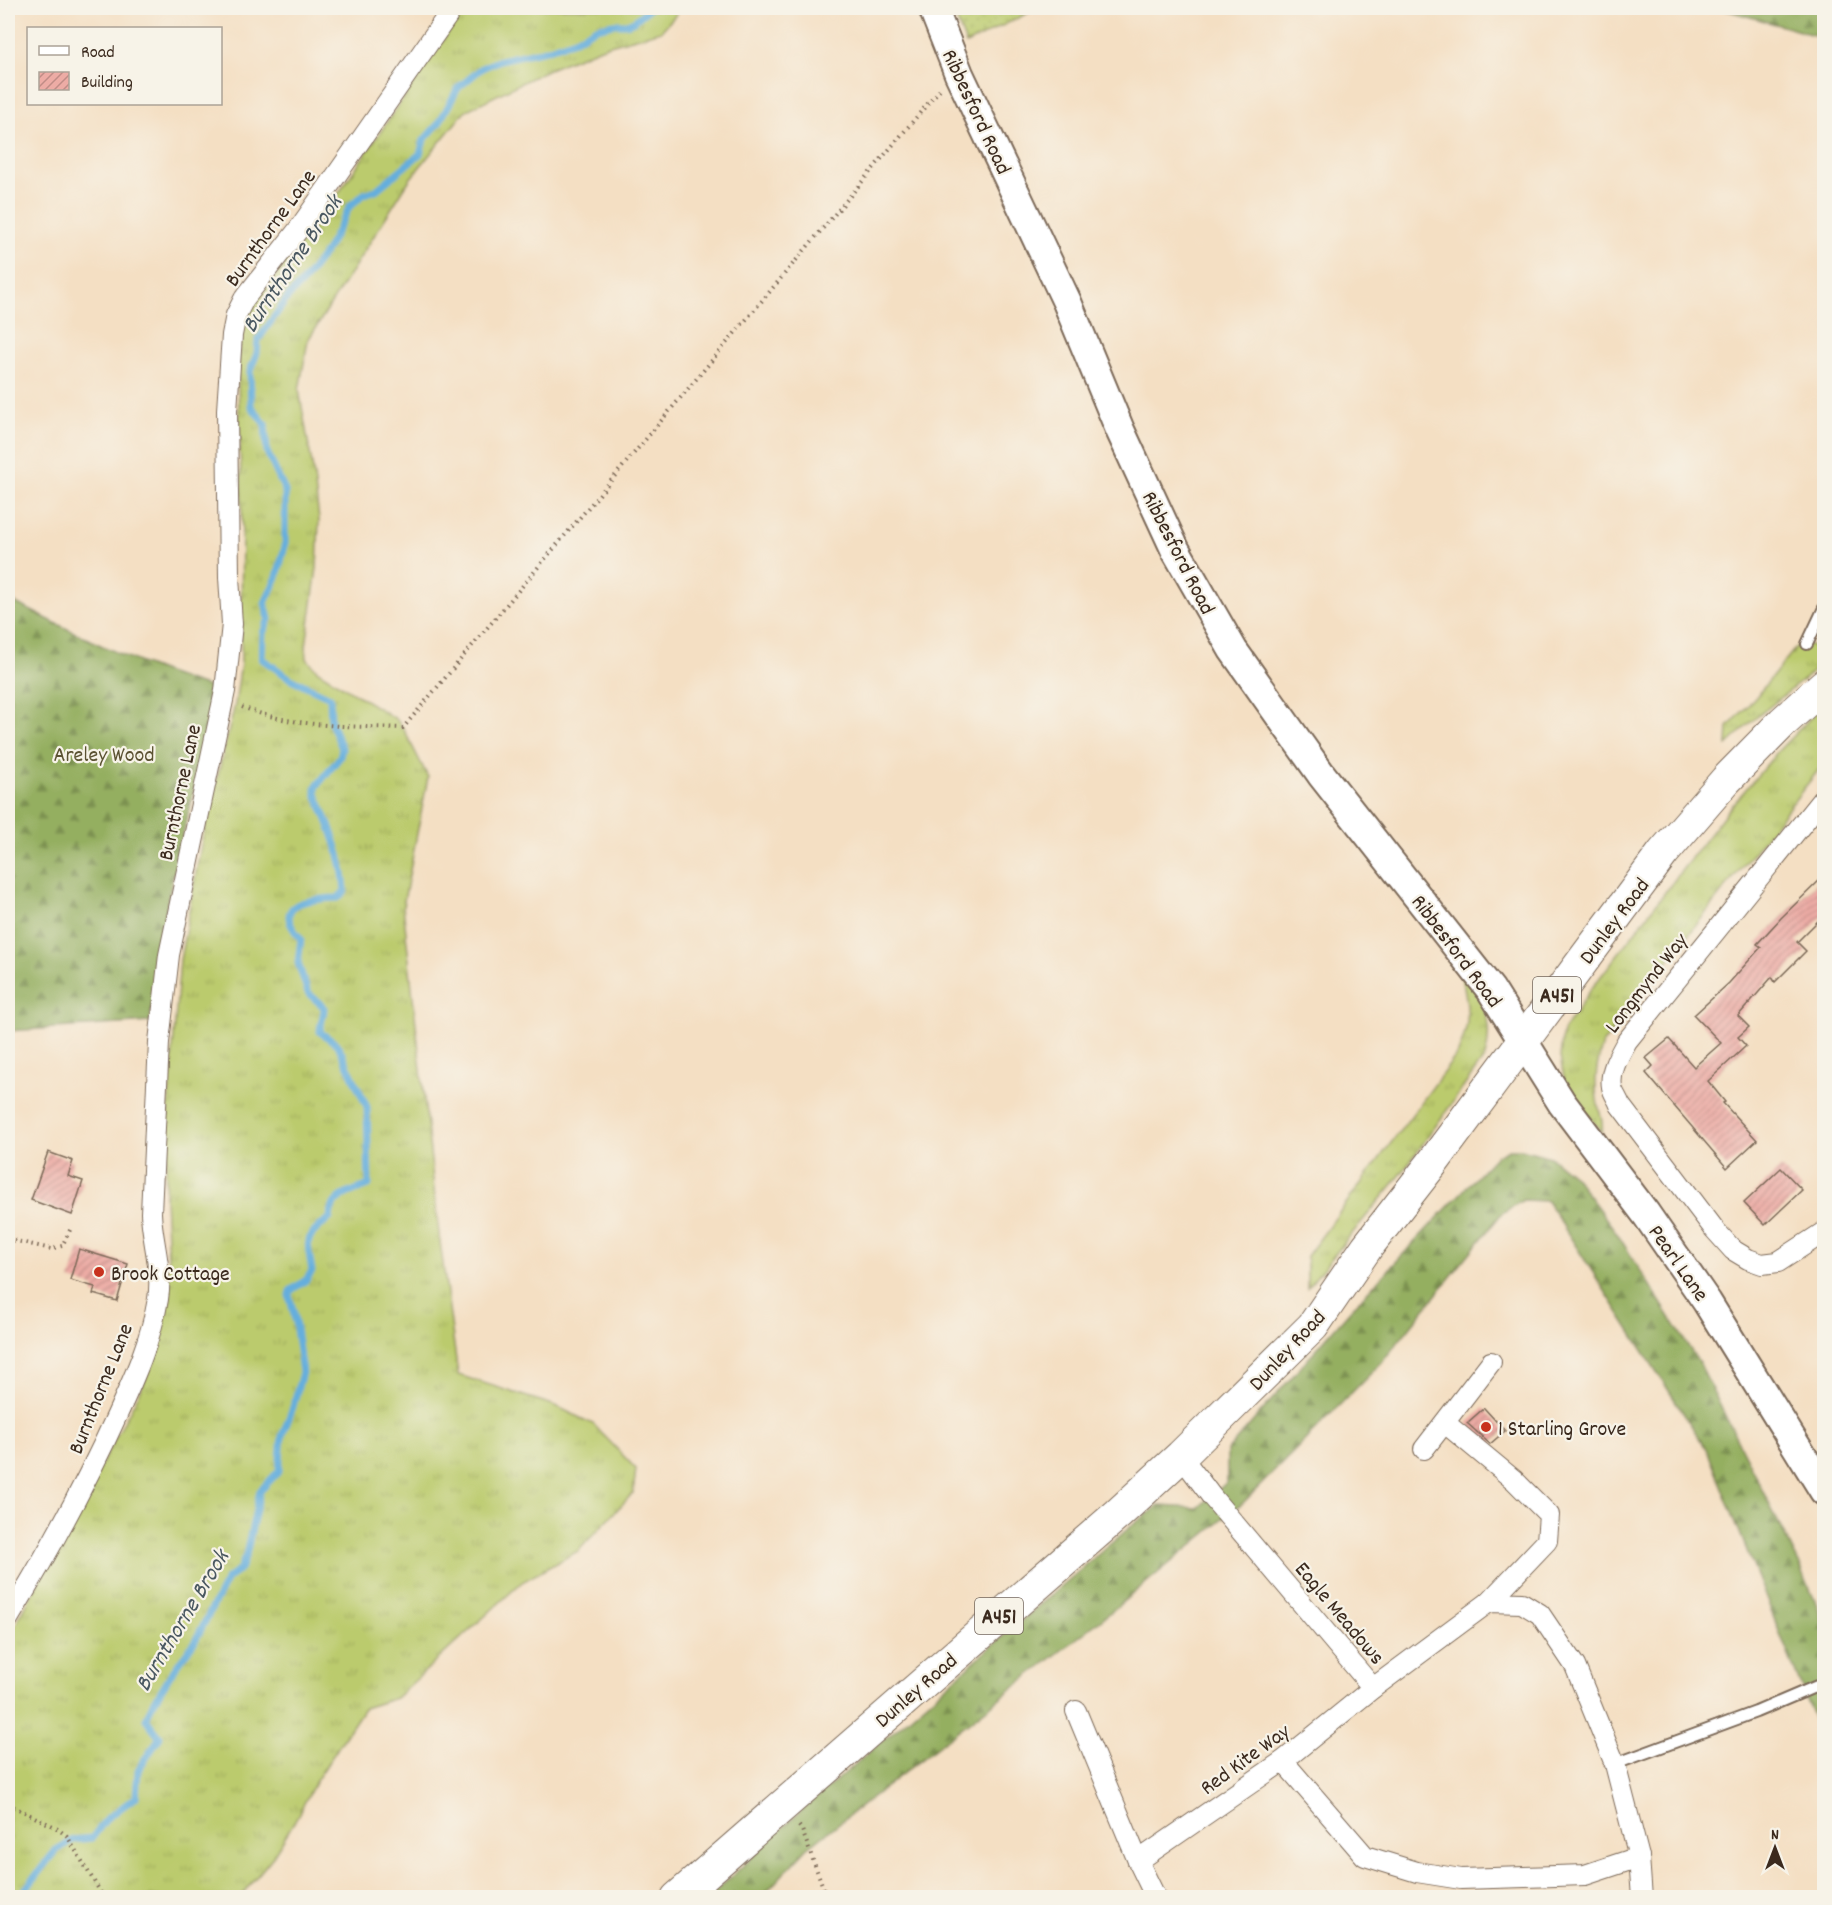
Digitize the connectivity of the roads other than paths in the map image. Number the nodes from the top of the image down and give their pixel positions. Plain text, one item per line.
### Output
1 (453, 8) edge
2 (933, 8) edge
3 (1824, 608) edge
4 (1807, 644) dead end
5 (1824, 686) edge
6 (1824, 797) edge
7 (1523, 1041) junction
8 (1824, 1232) edge
9 (1491, 1362) dead end
10 (1445, 1423) junction
11 (1424, 1449) dead end
12 (1181, 1456) junction
13 (1824, 1491) edge
14 (1489, 1602) junction
15 (8, 1619) edge
16 (1824, 1683) edge
17 (1373, 1688) junction
18 (1076, 1711) dead end
19 (1283, 1761) junction
20 (1615, 1764) junction
21 (1639, 1857) junction
22 (1138, 1861) junction
23 (677, 1898) edge
24 (1156, 1898) edge
25 (1642, 1898) edge

1 - 15 street, Burnthorne Lane
2 - 7 main road, Ribbesford Road
3 - 4 lane
5 - 7 main road, Dunley Road / A451
6 - 8 street, Longmynd Way
7 - 12 main road, Dunley Road / A451
7 - 13 main road, Pearl Lane
9 - 10 street
10 - 11 street
10 - 14 street, Eagle Meadows
12 - 17 street, Eagle Meadows
12 - 23 main road, Dunley Road / A451
14 - 17 street, Eagle Meadows
14 - 20 street
16 - 20 lane
17 - 19 street, Red Kite Way
18 - 22 street
19 - 21 street
19 - 22 street, Red Kite Way
20 - 21 street
21 - 25 street
22 - 24 street

